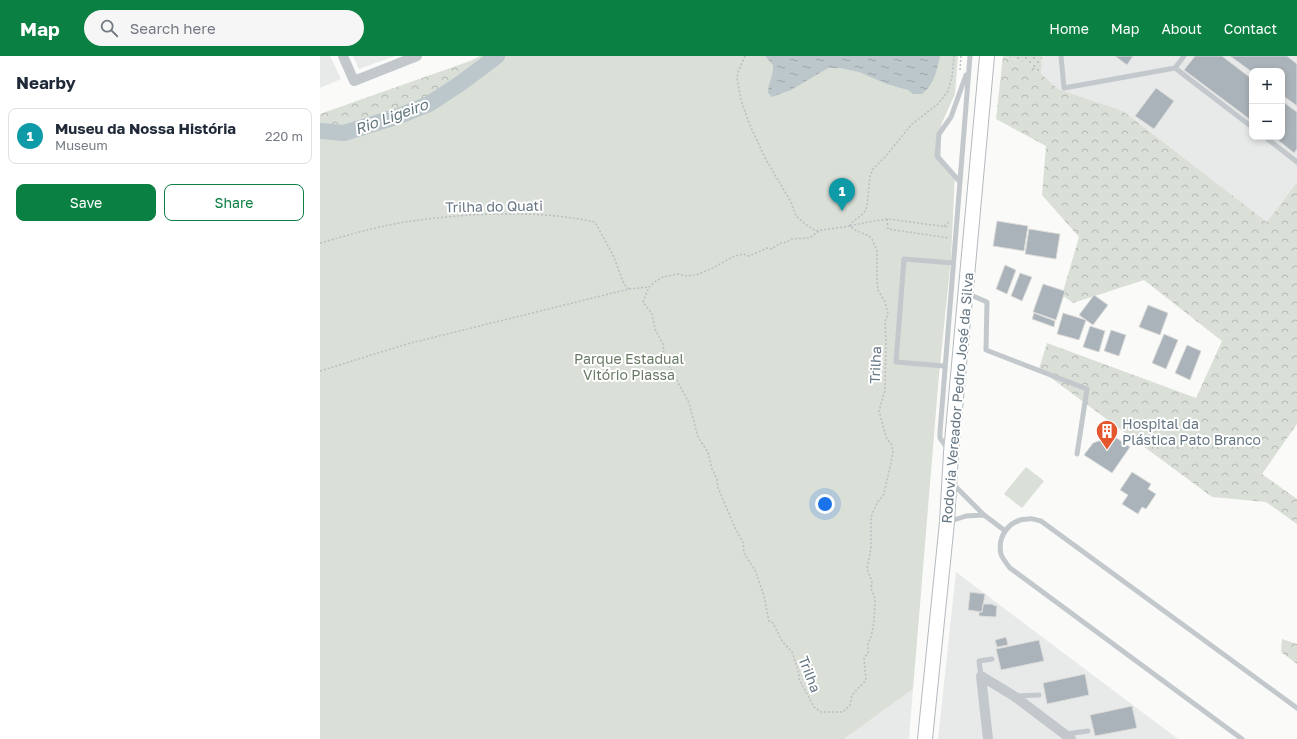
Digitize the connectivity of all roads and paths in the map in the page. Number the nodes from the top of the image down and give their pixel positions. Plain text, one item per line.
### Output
1 (343, 56) edge
2 (417, 56) edge
3 (745, 56) edge
4 (954, 56) edge
5 (961, 56) edge
6 (970, 56) edge
7 (987, 56) edge
8 (1061, 56) edge
9 (1184, 56) edge
10 (1175, 68) junction
11 (968, 70) junction
12 (960, 71) dead end
13 (1249, 125) edge
14 (1269, 140) edge
15 (1297, 162) edge
16 (960, 182) junction
17 (888, 219) junction
18 (950, 219) dead end
19 (850, 226) junction
20 (944, 226) junction
21 (957, 228) junction
22 (821, 230) junction
23 (956, 239) junction
24 (320, 242) edge
25 (954, 263) junction
26 (649, 287) junction
27 (629, 289) junction
28 (965, 293) junction
29 (944, 366) junction
30 (320, 371) edge
31 (951, 453) junction
32 (1076, 454) dead end
33 (949, 481) junction
34 (984, 515) junction
35 (947, 522) junction
36 (1004, 530) junction
37 (992, 659) dead end
38 (981, 676) junction
39 (1039, 695) dead end
40 (1014, 696) junction
41 (1297, 708) edge
42 (1088, 731) dead end
43 (1068, 736) edge
44 (925, 739) edge
45 (988, 739) edge
46 (1242, 739) edge

1 - 2 street
3 - 22 path
4 - 19 path
5 - 12 path
6 - 11 lane
7 - 28 main road, Rodovia Vereador Pedro José da Silva
8 - 10 lane
9 - 10 lane
10 - 13 lane
11 - 16 lane
11 - 16 lane
14 - 15 lane
16 - 21 lane
17 - 19 path
17 - 20 path
17 - 23 path
18 - 20 path
19 - 22 path
19 - 26 path, Trilha
20 - 21 path
21 - 23 lane
22 - 26 path
23 - 25 lane
24 - 27 path, Trilha do Quati
25 - 29 lane
25 - 29 lane
26 - 27 path
27 - 30 path
28 - 31 main road, Rodovia Vereador Pedro José da Silva
28 - 32 lane
29 - 31 lane
31 - 33 main road, Rodovia Vereador Pedro José da Silva
33 - 34 lane
33 - 35 main road, Rodovia Vereador Pedro José da Silva
34 - 35 lane
34 - 36 lane
35 - 44 main road, Rodovia Vereador Pedro José da Silva
36 - 41 lane
36 - 46 lane
37 - 38 lane
38 - 40 street
38 - 45 street
39 - 40 lane
40 - 43 street
42 - 43 lane

